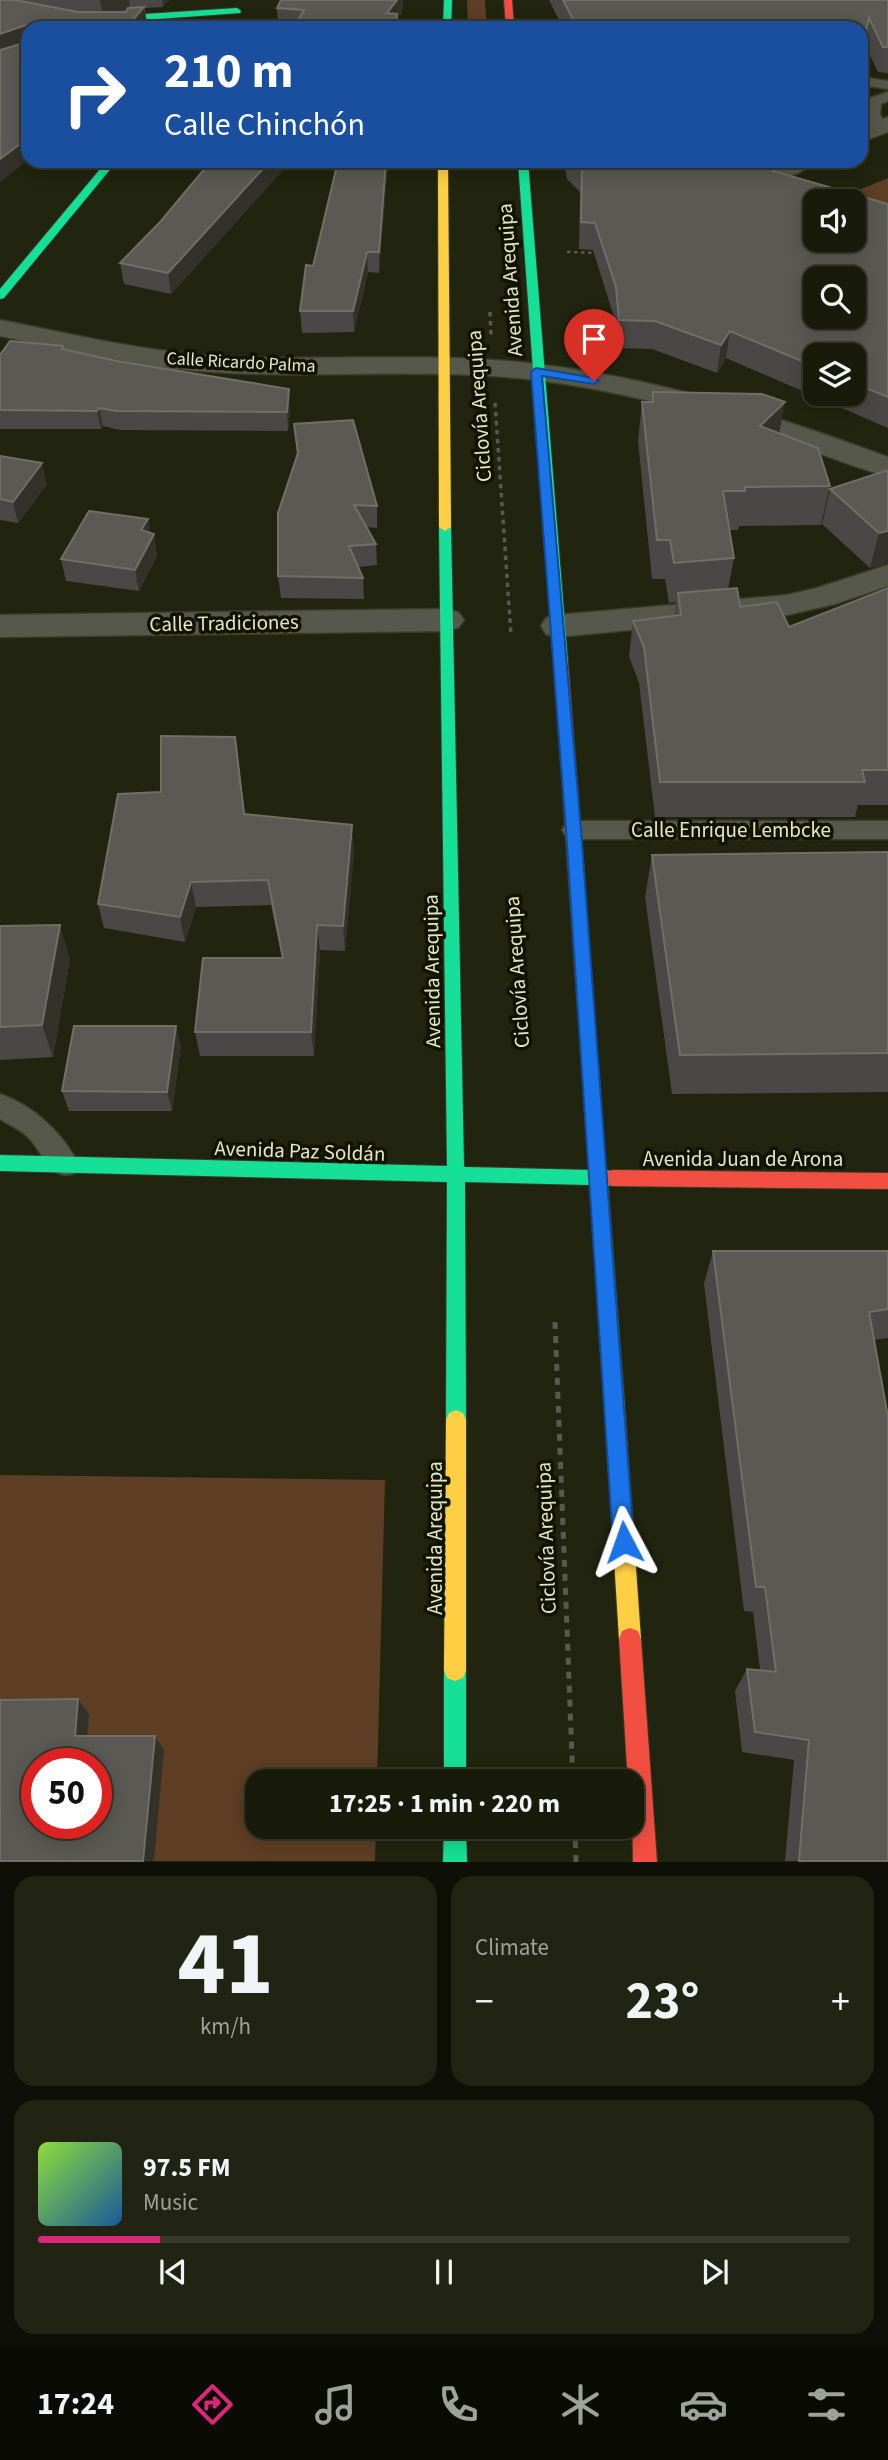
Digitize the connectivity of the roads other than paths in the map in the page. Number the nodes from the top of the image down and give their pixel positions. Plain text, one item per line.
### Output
1 (448, 0) edge
2 (508, 0) edge
3 (242, 6) edge
4 (115, 21) edge
5 (229, 21) edge
6 (447, 21) edge
7 (510, 21) edge
8 (868, 82) edge
9 (888, 85) edge
10 (888, 96) edge
11 (876, 129) edge
12 (106, 168) edge
13 (443, 168) edge
14 (523, 168) edge
15 (755, 168) edge
16 (801, 172) edge
17 (0, 296) edge
18 (0, 328) edge
19 (443, 366) junction
20 (536, 372) junction
21 (888, 467) edge
22 (888, 575) edge
23 (448, 620) junction
24 (0, 626) edge
25 (557, 626) junction
26 (574, 830) junction
27 (888, 830) edge
28 (0, 1105) edge
29 (0, 1163) edge
30 (65, 1165) junction
31 (455, 1176) junction
32 (599, 1178) junction
33 (888, 1181) edge
34 (455, 1769) edge
35 (455, 1839) edge
36 (455, 1861) edge
37 (645, 1861) edge

1 - 6 main road
2 - 7 main road
3 - 4 main road
3 - 5 main road
8 - 9 lane
10 - 11 lane
12 - 17 main road
13 - 19 main road, Avenida Arequipa
14 - 20 main road, Avenida Arequipa
15 - 16 street
18 - 19 street, Calle Ricardo Palma
19 - 20 street, Calle Ricardo Palma
19 - 23 main road, Avenida Arequipa
20 - 21 street, Calle Ricardo Palma
20 - 25 main road, Avenida Arequipa
22 - 25 street
23 - 24 street, Calle Tradiciones
23 - 31 main road, Avenida Arequipa
25 - 26 main road, Avenida Arequipa
26 - 27 lane, Calle Enrique Lembcke
26 - 32 main road, Avenida Arequipa
28 - 30 lane
29 - 30 main road, Avenida Paz Soldán
30 - 31 main road, Avenida Paz Soldán
31 - 32 main road, Avenida Paz Soldán
31 - 34 main road, Avenida Arequipa
32 - 33 main road, Avenida Juan de Arona
32 - 37 main road, Avenida Arequipa
35 - 36 main road

